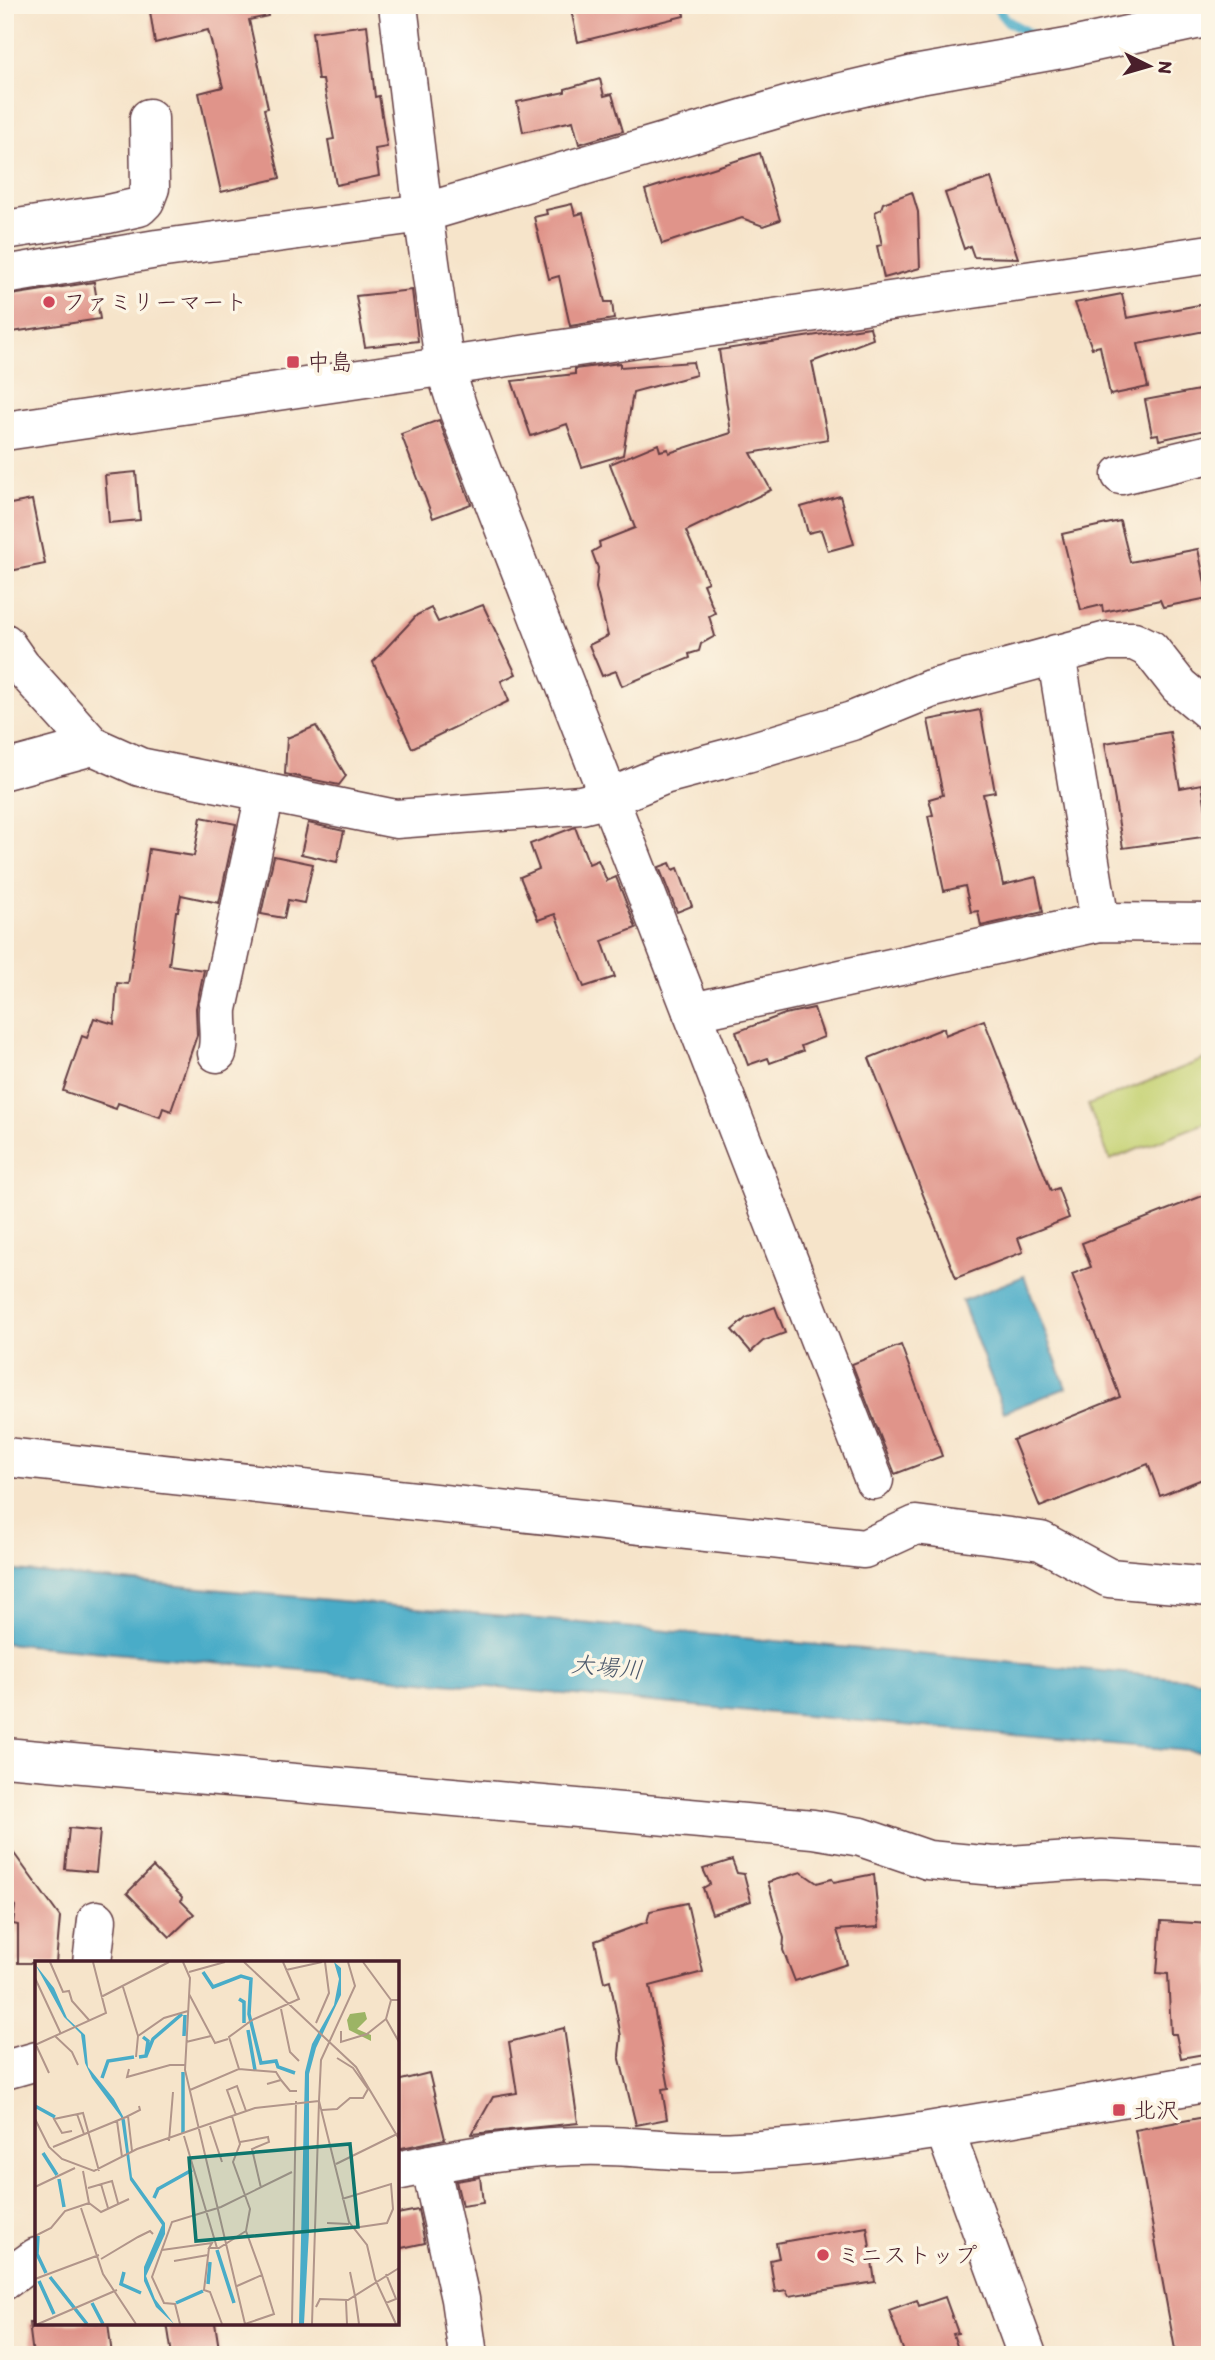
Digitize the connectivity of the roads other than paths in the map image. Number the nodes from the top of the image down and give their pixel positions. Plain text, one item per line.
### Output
1 (398, 5) edge
2 (1210, 17) edge
3 (149, 118) dead end
4 (422, 213) junction
5 (5, 230) edge
6 (1210, 254) edge
7 (5, 275) edge
8 (445, 368) junction
9 (5, 431) edge
10 (1210, 454) edge
11 (1121, 475) dead end
12 (5, 643) edge
13 (1055, 654) junction
14 (1210, 712) edge
15 (93, 746) junction
16 (5, 770) edge
17 (265, 794) junction
18 (609, 798) junction
19 (1100, 922) junction
20 (1210, 923) edge
21 (692, 1012) junction
22 (217, 1053) dead end
23 (5, 1457) edge
24 (874, 1480) dead end
25 (1210, 1587) edge
26 (5, 1757) edge
27 (1210, 1865) edge
28 (97, 1920) dead end
29 (92, 1961) edge
30 (35, 2062) edge
31 (5, 2070) edge
32 (1210, 2082) edge
33 (944, 2128) junction
34 (414, 2167) edge
35 (35, 2258) edge
36 (5, 2280) edge
37 (468, 2355) edge
38 (1027, 2355) edge

1 - 4 street
2 - 4 street
3 - 5 street
4 - 7 street
4 - 8 street
6 - 8 street
8 - 9 street
8 - 18 street
10 - 11 street
12 - 15 street
13 - 14 street
13 - 18 street
13 - 19 street
15 - 16 street
15 - 17 street
17 - 18 street
17 - 22 street
18 - 21 street
19 - 20 street
19 - 21 street
21 - 24 street
23 - 25 street
26 - 27 street
28 - 29 street
30 - 31 street
32 - 33 street
33 - 34 street
33 - 38 street
34 - 37 street
35 - 36 street

